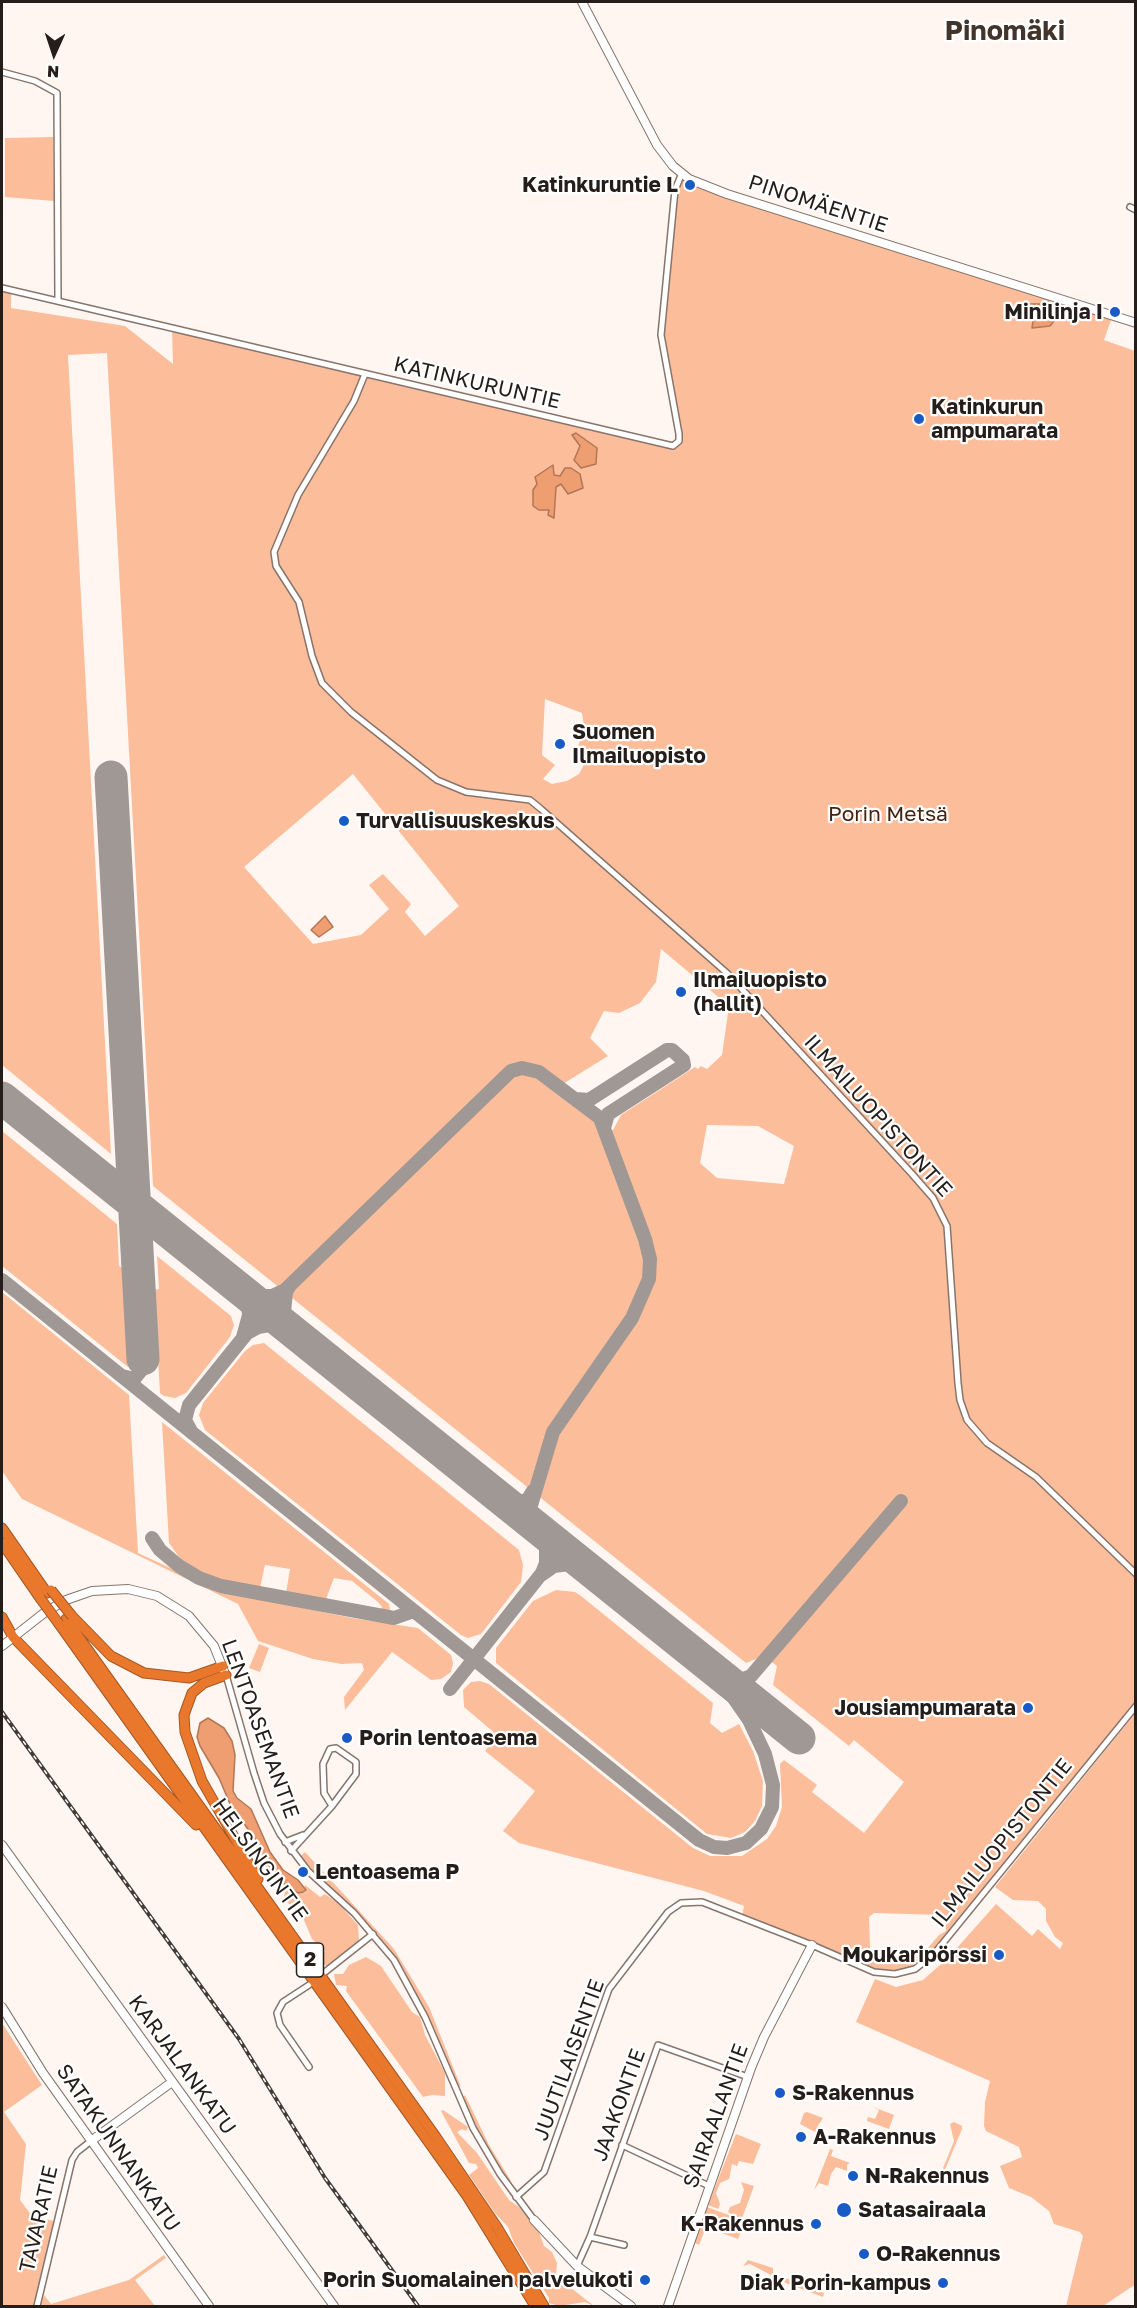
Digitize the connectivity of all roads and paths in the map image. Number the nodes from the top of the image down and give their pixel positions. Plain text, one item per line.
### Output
1 (582, 2) edge
2 (2, 72) edge
3 (682, 173) junction
4 (2, 288) edge
5 (58, 302) junction
6 (1136, 323) edge
7 (365, 374) junction
8 (2, 1528) edge
9 (6, 1542) edge
10 (1136, 1574) edge
11 (46, 1593) junction
12 (2, 1617) edge
13 (66, 1620) junction
14 (13, 1637) junction
15 (2, 1646) edge
16 (224, 1671) junction
17 (1136, 1706) edge
18 (332, 1806) junction
19 (303, 1835) junction
20 (285, 1842) junction
21 (2, 1845) edge
22 (291, 1851) junction
23 (230, 1865) junction
24 (373, 1935) junction
25 (297, 1942) junction
26 (812, 1945) junction
27 (325, 1972) dead end
28 (309, 1985) dead end
29 (2, 2007) edge
30 (309, 2067) dead end
31 (748, 2077) junction
32 (172, 2082) junction
33 (91, 2141) junction
34 (622, 2145) junction
35 (710, 2187) junction
36 (516, 2198) junction
37 (534, 2220) joint
38 (590, 2237) junction
39 (624, 2245) dead end
40 (577, 2266) junction
41 (37, 2307) edge
42 (209, 2307) edge
43 (334, 2307) edge
44 (534, 2307) edge
45 (544, 2307) edge
46 (631, 2307) edge
47 (668, 2307) edge

1 - 3 street, PINOMÄENTIE
2 - 5 street
3 - 6 street, PINOMÄENTIE
3 - 7 street, KATINKURUNTIE
4 - 5 street, KATINKURUNTIE
5 - 7 street, KATINKURUNTIE
7 - 10 street, ILMAILUOPISTONTIE
8 - 9 highway, HELSINGINTIE / 2
9 - 11 highway, HELSINGINTIE / 2
11 - 13 highway, HELSINGINTIE / 2, bridge
11 - 13 highway, bridge
12 - 14 highway
13 - 16 highway
13 - 23 highway, HELSINGINTIE / 2
13 - 25 highway, HELSINGINTIE / 2
14 - 15 street, LENTOASEMANTIE
14 - 16 street, LENTOASEMANTIE
14 - 23 highway
16 - 20 street, LENTOASEMANTIE
16 - 25 highway
17 - 26 street, ILMAILUOPISTONTIE
18 - 18 street
18 - 19 street
19 - 20 street
19 - 22 street
20 - 22 street, LENTOASEMANTIE
21 - 32 street, KARJALANKATU
22 - 24 street, LENTOASEMANTIE
23 - 44 highway, HELSINGINTIE / 2
24 - 27 street
24 - 36 street, LENTOASEMANTIE
25 - 45 highway, HELSINGINTIE / 2
26 - 31 street, SAIRAALANTIE
26 - 36 street, JUUTILAISENTIE
28 - 30 street
29 - 33 street, SATAKUNNANKATU
31 - 34 street, JAAKONTIE
31 - 35 street, SAIRAALANTIE
32 - 33 street, TAVARATIE
32 - 43 street, KARJALANKATU
33 - 41 street, TAVARATIE
33 - 42 street, SATAKUNNANKATU
34 - 35 street
34 - 38 street, JAAKONTIE
35 - 47 street, SAIRAALANTIE
36 - 37 street, LENTOASEMANTIE
37 - 40 street, LENTOASEMANTIE
38 - 39 street
38 - 40 street, JAAKONTIE
40 - 46 street, LENTOASEMANTIE

